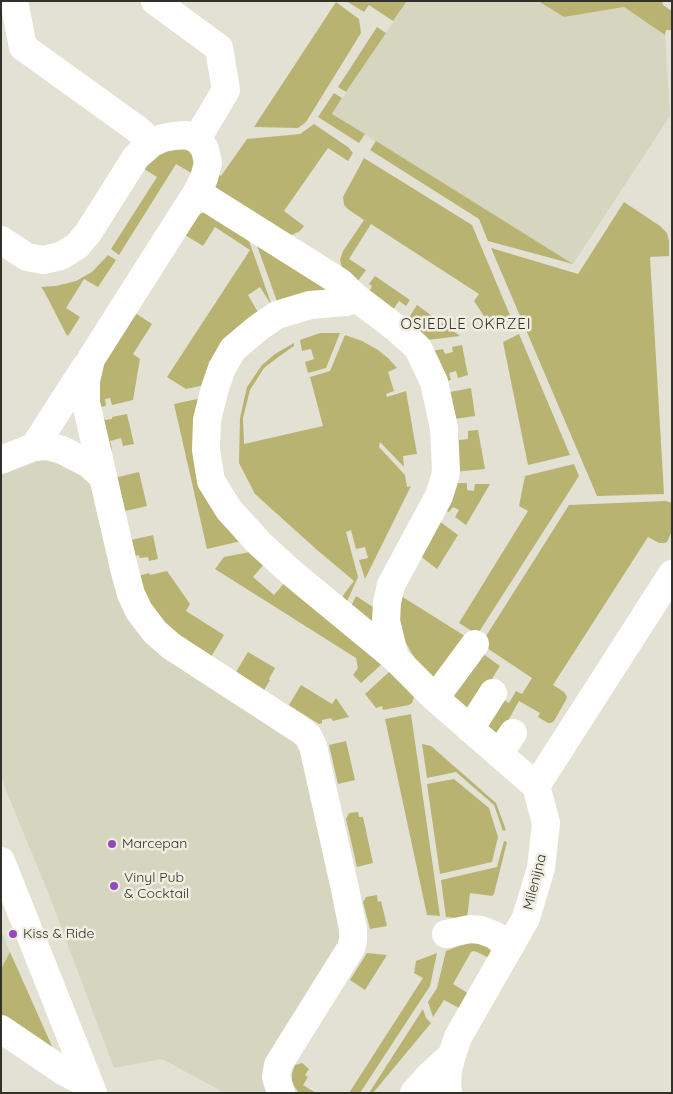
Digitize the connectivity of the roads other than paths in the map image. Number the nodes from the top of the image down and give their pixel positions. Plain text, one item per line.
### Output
1 (14, 1) edge
2 (155, 1) edge
3 (197, 139) junction
4 (152, 143) junction
5 (197, 192) junction
6 (1, 240) edge
7 (357, 298) junction
8 (91, 359) junction
9 (34, 446) junction
10 (1, 460) edge
11 (103, 477) junction
12 (672, 574) edge
13 (475, 644) dead end
14 (395, 658) junction
15 (494, 693) dead end
16 (435, 698) junction
17 (470, 729) junction
18 (536, 786) junction
19 (1, 861) edge
20 (446, 934) dead end
21 (511, 945) junction
22 (1, 1029) edge
23 (452, 1055) junction
24 (91, 1089) edge
25 (281, 1093) edge
26 (414, 1093) edge
27 (448, 1093) edge

1 - 4 street
2 - 3 street
3 - 4 street
3 - 5 street
4 - 6 street
5 - 7 street
5 - 8 street
7 - 14 street
7 - 14 street
8 - 9 street
8 - 11 street
9 - 10 street
9 - 11 street
11 - 25 street
12 - 18 street
13 - 16 street
14 - 16 street
15 - 17 street
16 - 17 street
17 - 18 street
18 - 21 street, Milenijna
19 - 24 street
20 - 21 street
21 - 23 street, Milenijna
22 - 24 street
23 - 26 street
23 - 27 street, Milenijna

